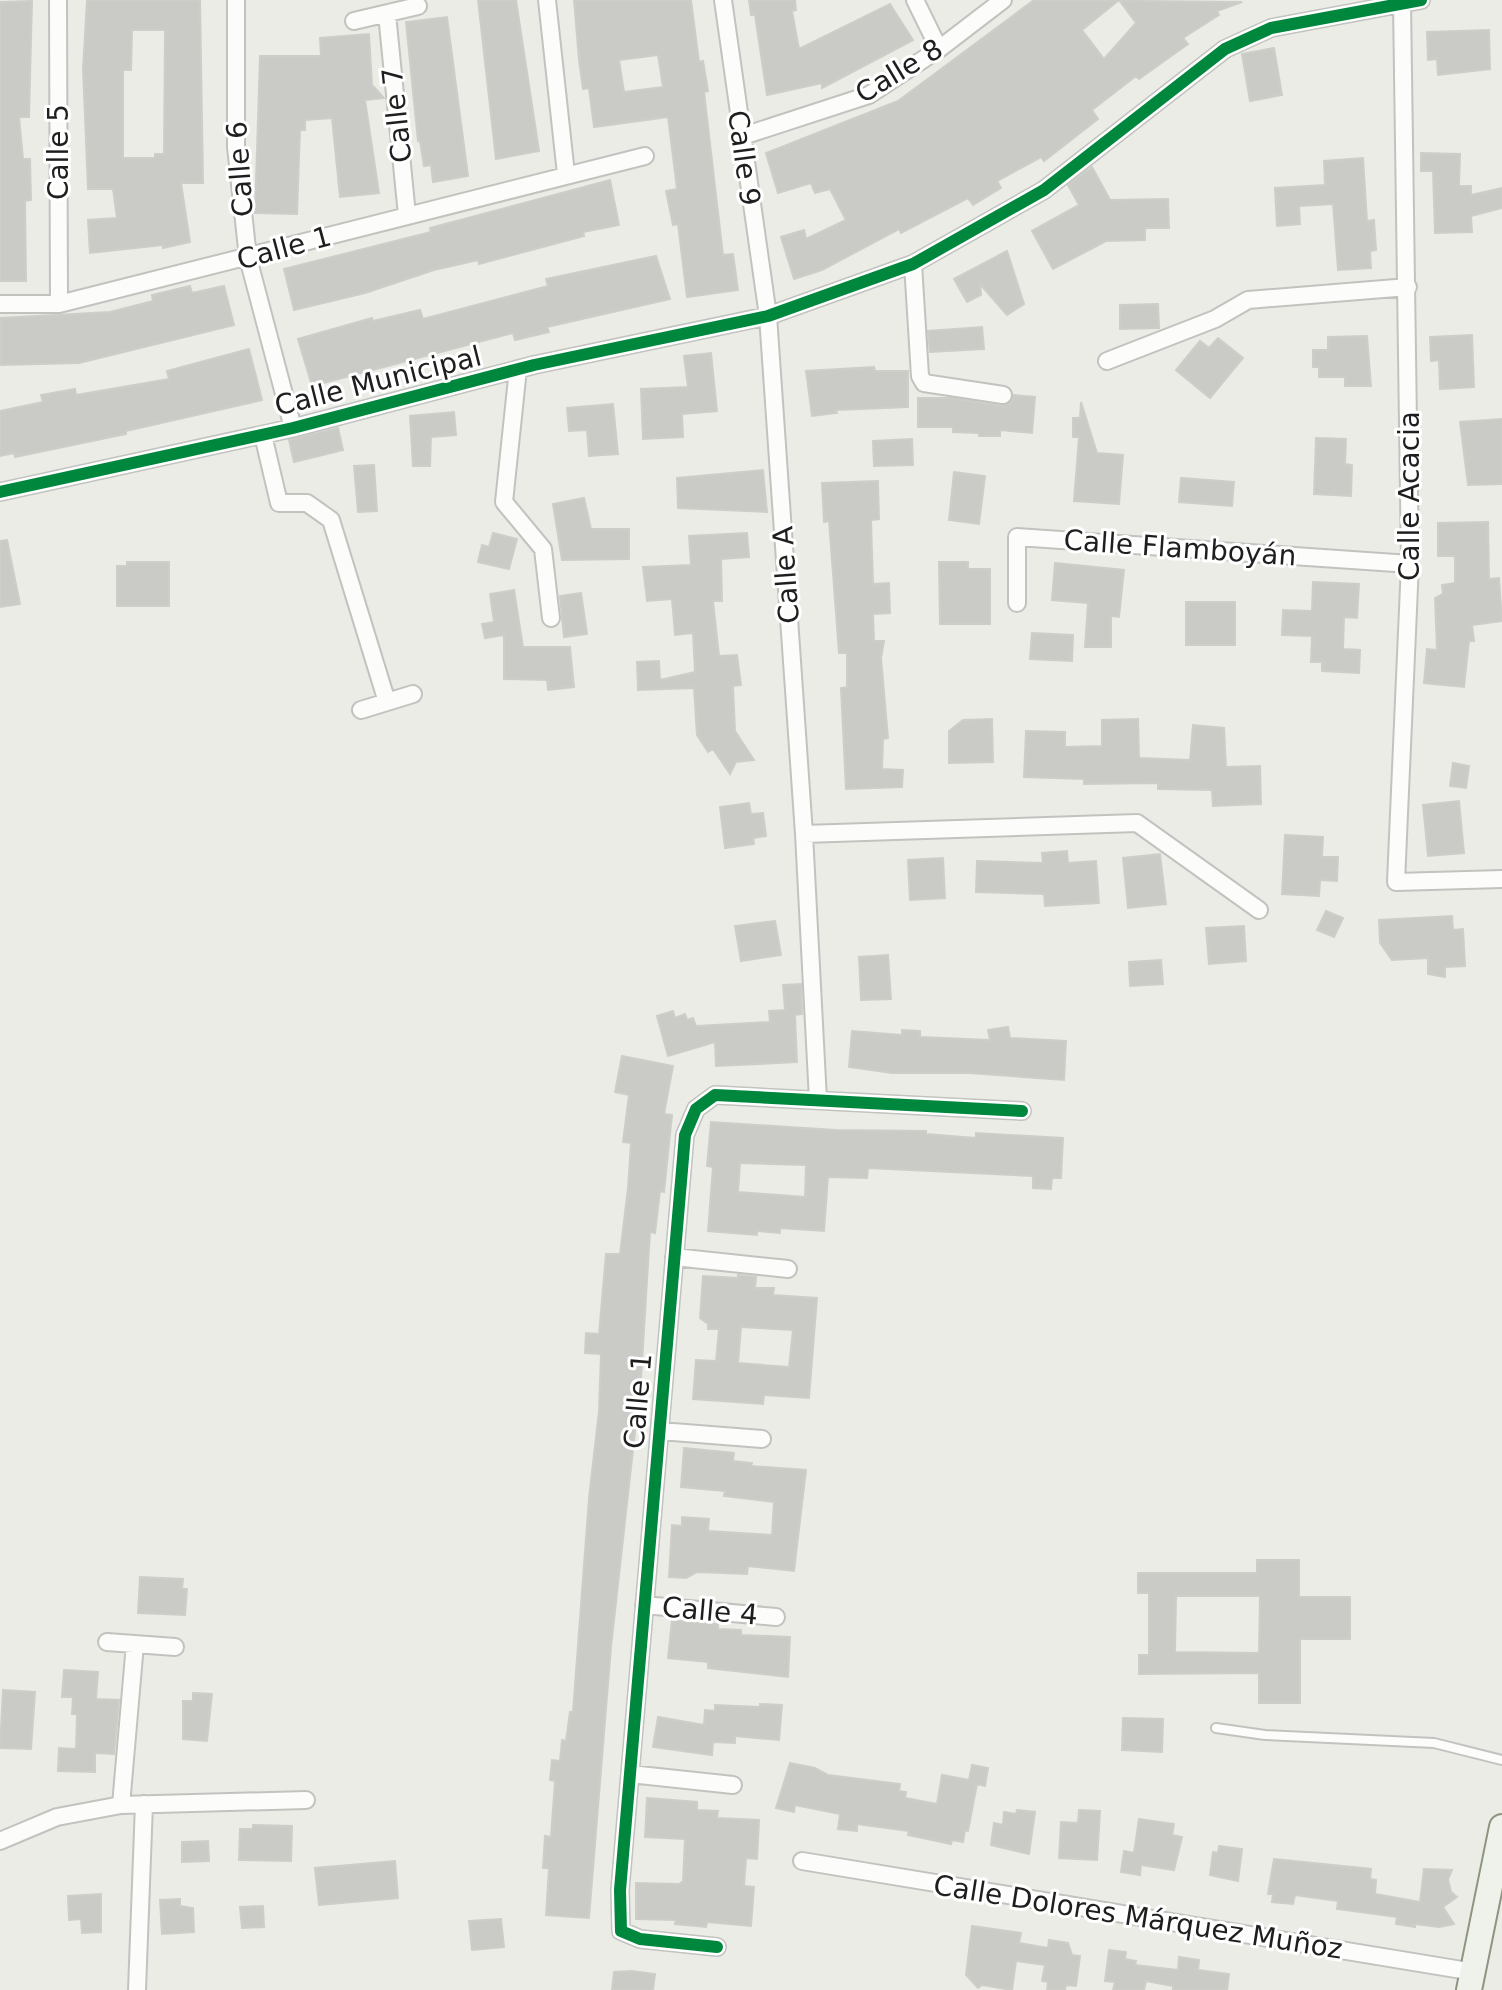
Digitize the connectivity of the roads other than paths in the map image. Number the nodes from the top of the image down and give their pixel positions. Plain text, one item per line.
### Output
1 (58, 0) edge
2 (236, 0) edge
3 (547, 0) edge
4 (723, 0) edge
5 (915, 0) edge
6 (1003, 0) edge
7 (1421, 0) edge
8 (1402, 2) junction
9 (418, 6) dead end
10 (387, 14) junction
11 (354, 21) dead end
12 (939, 49) junction
13 (740, 137) junction
14 (645, 156) dead end
15 (566, 174) junction
16 (407, 215) junction
17 (248, 258) junction
18 (913, 264) junction
19 (1408, 287) junction
20 (0, 304) edge
21 (59, 304) junction
22 (768, 316) junction
23 (1107, 361) dead end
24 (518, 369) junction
25 (1003, 395) dead end
26 (293, 428) junction
27 (263, 435) junction
28 (0, 492) edge
29 (1410, 564) junction
30 (1017, 603) dead end
31 (551, 618) dead end
32 (413, 694) dead end
33 (387, 702) junction
34 (361, 710) dead end
35 (804, 834) junction
36 (1502, 879) edge
37 (1259, 910) dead end
38 (818, 1100) junction
39 (1022, 1111) dead end
40 (674, 1257) junction
41 (788, 1269) dead end
42 (660, 1431) junction
43 (762, 1439) dead end
44 (644, 1605) junction
45 (776, 1617) dead end
46 (107, 1642) dead end
47 (135, 1644) junction
48 (175, 1647) dead end
49 (1216, 1728) dead end
50 (1502, 1760) edge
51 (630, 1774) junction
52 (733, 1785) dead end
53 (306, 1800) dead end
54 (144, 1804) junction
55 (121, 1805) junction
56 (1502, 1827) edge
57 (0, 1841) edge
58 (802, 1861) dead end
59 (717, 1947) dead end
60 (1472, 1981) edge
61 (137, 1990) edge

1 - 21 street, Calle 5
2 - 17 street, Calle 6
3 - 15 street
4 - 13 street, Calle 9
5 - 12 street
6 - 12 street, Calle 8
7 - 8 street, Calle Municipal
8 - 18 street, Calle Municipal
8 - 19 street, Calle Acacia
9 - 10 street
10 - 11 street
10 - 16 street, Calle 7
12 - 13 street, Calle 8
13 - 22 street, Calle 9
14 - 15 street, Calle 1
15 - 16 street, Calle 1
16 - 17 street, Calle 1
17 - 21 street, Calle 1
17 - 26 street, Calle 6
18 - 22 street, Calle Municipal
18 - 25 street
19 - 23 street
19 - 29 street, Calle Acacia
20 - 21 street, Calle 1
22 - 24 street, Calle Municipal
22 - 35 street, Calle A
24 - 26 street, Calle Municipal
24 - 31 street
26 - 27 street, Calle Municipal
27 - 28 street, Calle Municipal
27 - 33 street
29 - 30 street, Calle Flamboyán
29 - 36 street, Calle Acacia
32 - 33 street
33 - 34 street
35 - 37 street
35 - 38 street, Calle A
38 - 39 street, Calle 1
38 - 40 street, Calle 1
40 - 41 street
40 - 42 street, Calle 1
42 - 43 street
42 - 44 street, Calle 1
44 - 45 street, Calle 4
44 - 51 street, Calle 1
46 - 47 street
47 - 48 street
47 - 55 street
49 - 50 lane
51 - 52 street
51 - 59 street, Calle 1
53 - 54 street
54 - 55 street
54 - 61 street
55 - 57 street
56 - 60 street
58 - 60 street, Calle Dolores Márquez Muñoz

